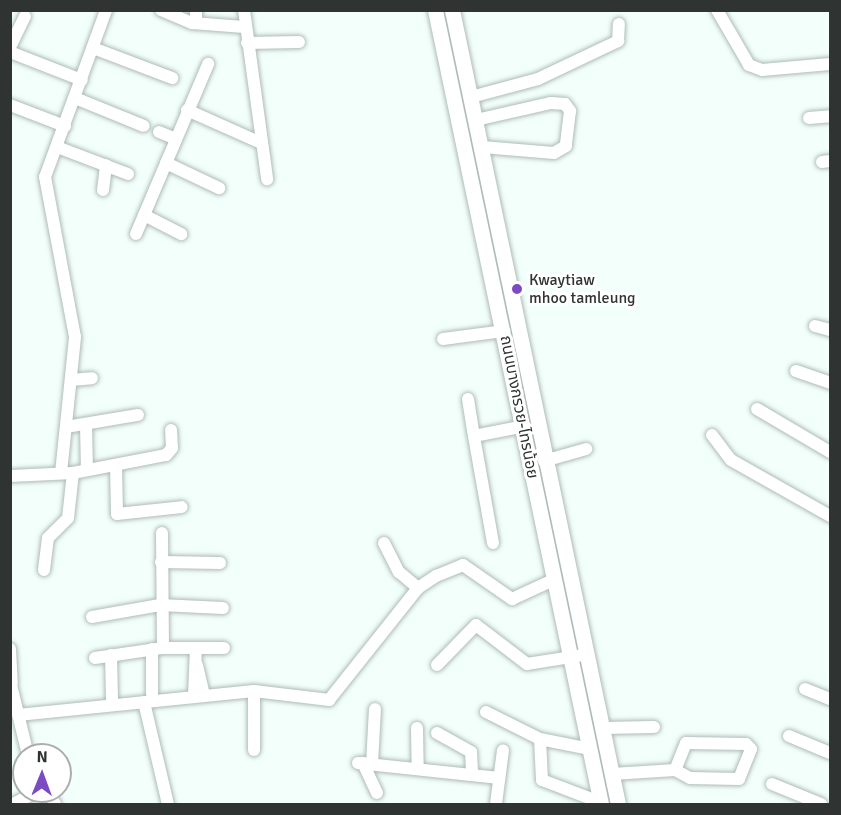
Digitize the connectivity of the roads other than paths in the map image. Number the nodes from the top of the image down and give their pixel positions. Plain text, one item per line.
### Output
1 (92, 10) edge
2 (161, 10) edge
3 (244, 10) edge
4 (435, 10) edge
5 (452, 10) edge
6 (717, 10) edge
7 (105, 13) edge
8 (25, 16) dead end
9 (196, 17) edge
10 (619, 24) dead end
11 (244, 27) junction
12 (299, 42) dead end
13 (247, 43) junction
14 (93, 48) junction
15 (10, 50) edge
16 (208, 64) dead end
17 (831, 64) edge
18 (172, 78) dead end
19 (82, 80) junction
20 (471, 97) junction
21 (75, 98) junction
22 (10, 105) edge
23 (187, 110) junction
24 (831, 116) edge
25 (809, 118) dead end
26 (476, 120) junction
27 (65, 126) junction
28 (144, 126) dead end
29 (159, 132) dead end
30 (176, 139) junction
31 (259, 142) junction
32 (57, 147) junction
33 (482, 147) junction
34 (166, 163) junction
35 (106, 165) junction
36 (128, 174) dead end
37 (267, 179) dead end
38 (219, 188) dead end
39 (103, 190) dead end
40 (144, 215) junction
41 (136, 234) dead end
42 (181, 234) dead end
43 (815, 326) dead end
44 (831, 330) edge
45 (504, 331) junction
46 (443, 339) dead end
47 (796, 371) dead end
48 (92, 378) dead end
49 (71, 380) junction
50 (831, 382) edge
51 (468, 399) dead end
52 (757, 409) dead end
53 (138, 415) dead end
54 (86, 424) junction
55 (525, 426) junction
56 (66, 427) junction
57 (171, 430) dead end
58 (712, 435) dead end
59 (474, 436) junction
60 (586, 450) dead end
61 (831, 452) edge
62 (544, 461) junction
63 (116, 465) junction
64 (87, 470) junction
65 (67, 473) junction
66 (10, 476) edge
67 (182, 507) dead end
68 (831, 516) edge
69 (162, 532) dead end
70 (384, 543) dead end
71 (493, 543) dead end
72 (161, 562) junction
73 (220, 563) dead end
74 (44, 570) dead end
75 (551, 581) junction
76 (418, 588) junction
77 (160, 605) junction
78 (223, 608) dead end
79 (92, 617) dead end
80 (158, 648) junction
81 (196, 648) junction
82 (224, 648) dead end
83 (10, 649) edge
84 (111, 655) junction
85 (584, 655) junction
86 (95, 658) dead end
87 (568, 658) junction
88 (436, 665) dead end
89 (11, 682) edge
90 (805, 689) dead end
91 (254, 691) junction
92 (199, 695) junction
93 (148, 698) junction
94 (112, 699) dead end
95 (831, 699) edge
96 (375, 709) dead end
97 (486, 712) dead end
98 (18, 715) junction
99 (654, 727) dead end
100 (417, 728) dead end
101 (604, 728) junction
102 (437, 733) dead end
103 (789, 736) dead end
104 (540, 739) junction
105 (25, 743) edge
106 (590, 749) junction
107 (254, 750) dead end
108 (503, 750) dead end
109 (831, 753) edge
110 (364, 763) junction
111 (418, 767) junction
112 (675, 770) junction
113 (472, 774) junction
114 (612, 774) junction
115 (499, 778) junction
116 (772, 784) dead end
117 (377, 793) dead end
118 (601, 803) edge
119 (168, 804) edge
120 (496, 804) edge
121 (618, 804) edge
122 (821, 804) edge

1 - 7 street
2 - 9 street
3 - 11 street
4 - 45 main road, ถนนบางกรวย-ไทรน้อย
5 - 20 main road, ถนนบางกรวย-ไทรน้อย
6 - 17 street
7 - 14 street
8 - 15 street
9 - 11 street
10 - 20 street
11 - 13 street
12 - 13 street
13 - 31 street
14 - 18 street
14 - 19 street
15 - 19 street
16 - 23 street
19 - 21 street
20 - 26 main road, ถนนบางกรวย-ไทรน้อย
21 - 27 street
21 - 28 street
22 - 27 street
23 - 30 street
23 - 31 street
24 - 25 street
26 - 33 main road, ถนนบางกรวย-ไทรน้อย
26 - 33 street
27 - 32 street
29 - 30 street
30 - 34 street
31 - 37 street
32 - 35 street
32 - 49 street
33 - 62 main road, ถนนบางกรวย-ไทรน้อย
34 - 38 street
34 - 40 street
35 - 36 street
35 - 39 street
40 - 41 street
40 - 42 street
43 - 44 street
45 - 46 street
45 - 55 main road, ถนนบางกรวย-ไทรน้อย
47 - 50 street
48 - 49 street
49 - 56 street
51 - 59 street
52 - 61 street
53 - 54 street
54 - 56 street
54 - 64 street
55 - 59 street
55 - 75 main road, ถนนบางกรวย-ไทรน้อย
56 - 65 street
57 - 63 street
58 - 68 street
59 - 71 street
60 - 62 street
62 - 85 main road, ถนนบางกรวย-ไทรน้อย
63 - 64 street
63 - 67 street
64 - 65 street
65 - 66 street
65 - 74 street
69 - 72 street
70 - 76 street
72 - 73 street
72 - 77 street
75 - 76 street
75 - 87 main road, ถนนบางกรวย-ไทรน้อย
76 - 91 street
77 - 78 street
77 - 79 street
77 - 80 street
80 - 81 street
80 - 84 street
80 - 93 street
81 - 82 street
81 - 92 street
83 - 89 street
84 - 86 street
84 - 94 street
85 - 87 street
85 - 101 main road, ถนนบางกรวย-ไทรน้อย
87 - 88 street
87 - 106 main road, ถนนบางกรวย-ไทรน้อย
89 - 98 street
90 - 95 street
91 - 92 street
91 - 107 street
92 - 93 street
93 - 98 street
93 - 119 street
96 - 110 street
97 - 104 street
98 - 105 street
99 - 101 street
100 - 111 street
101 - 114 main road, ถนนบางกรวย-ไทรน้อย
102 - 113 street
103 - 109 street
104 - 106 street
104 - 118 street
106 - 118 main road, ถนนบางกรวย-ไทรน้อย
108 - 115 street
110 - 111 street
110 - 117 street
111 - 113 street
112 - 112 street
112 - 114 street
113 - 115 street
114 - 121 main road, ถนนบางกรวย-ไทรน้อย
115 - 120 street
116 - 122 street

